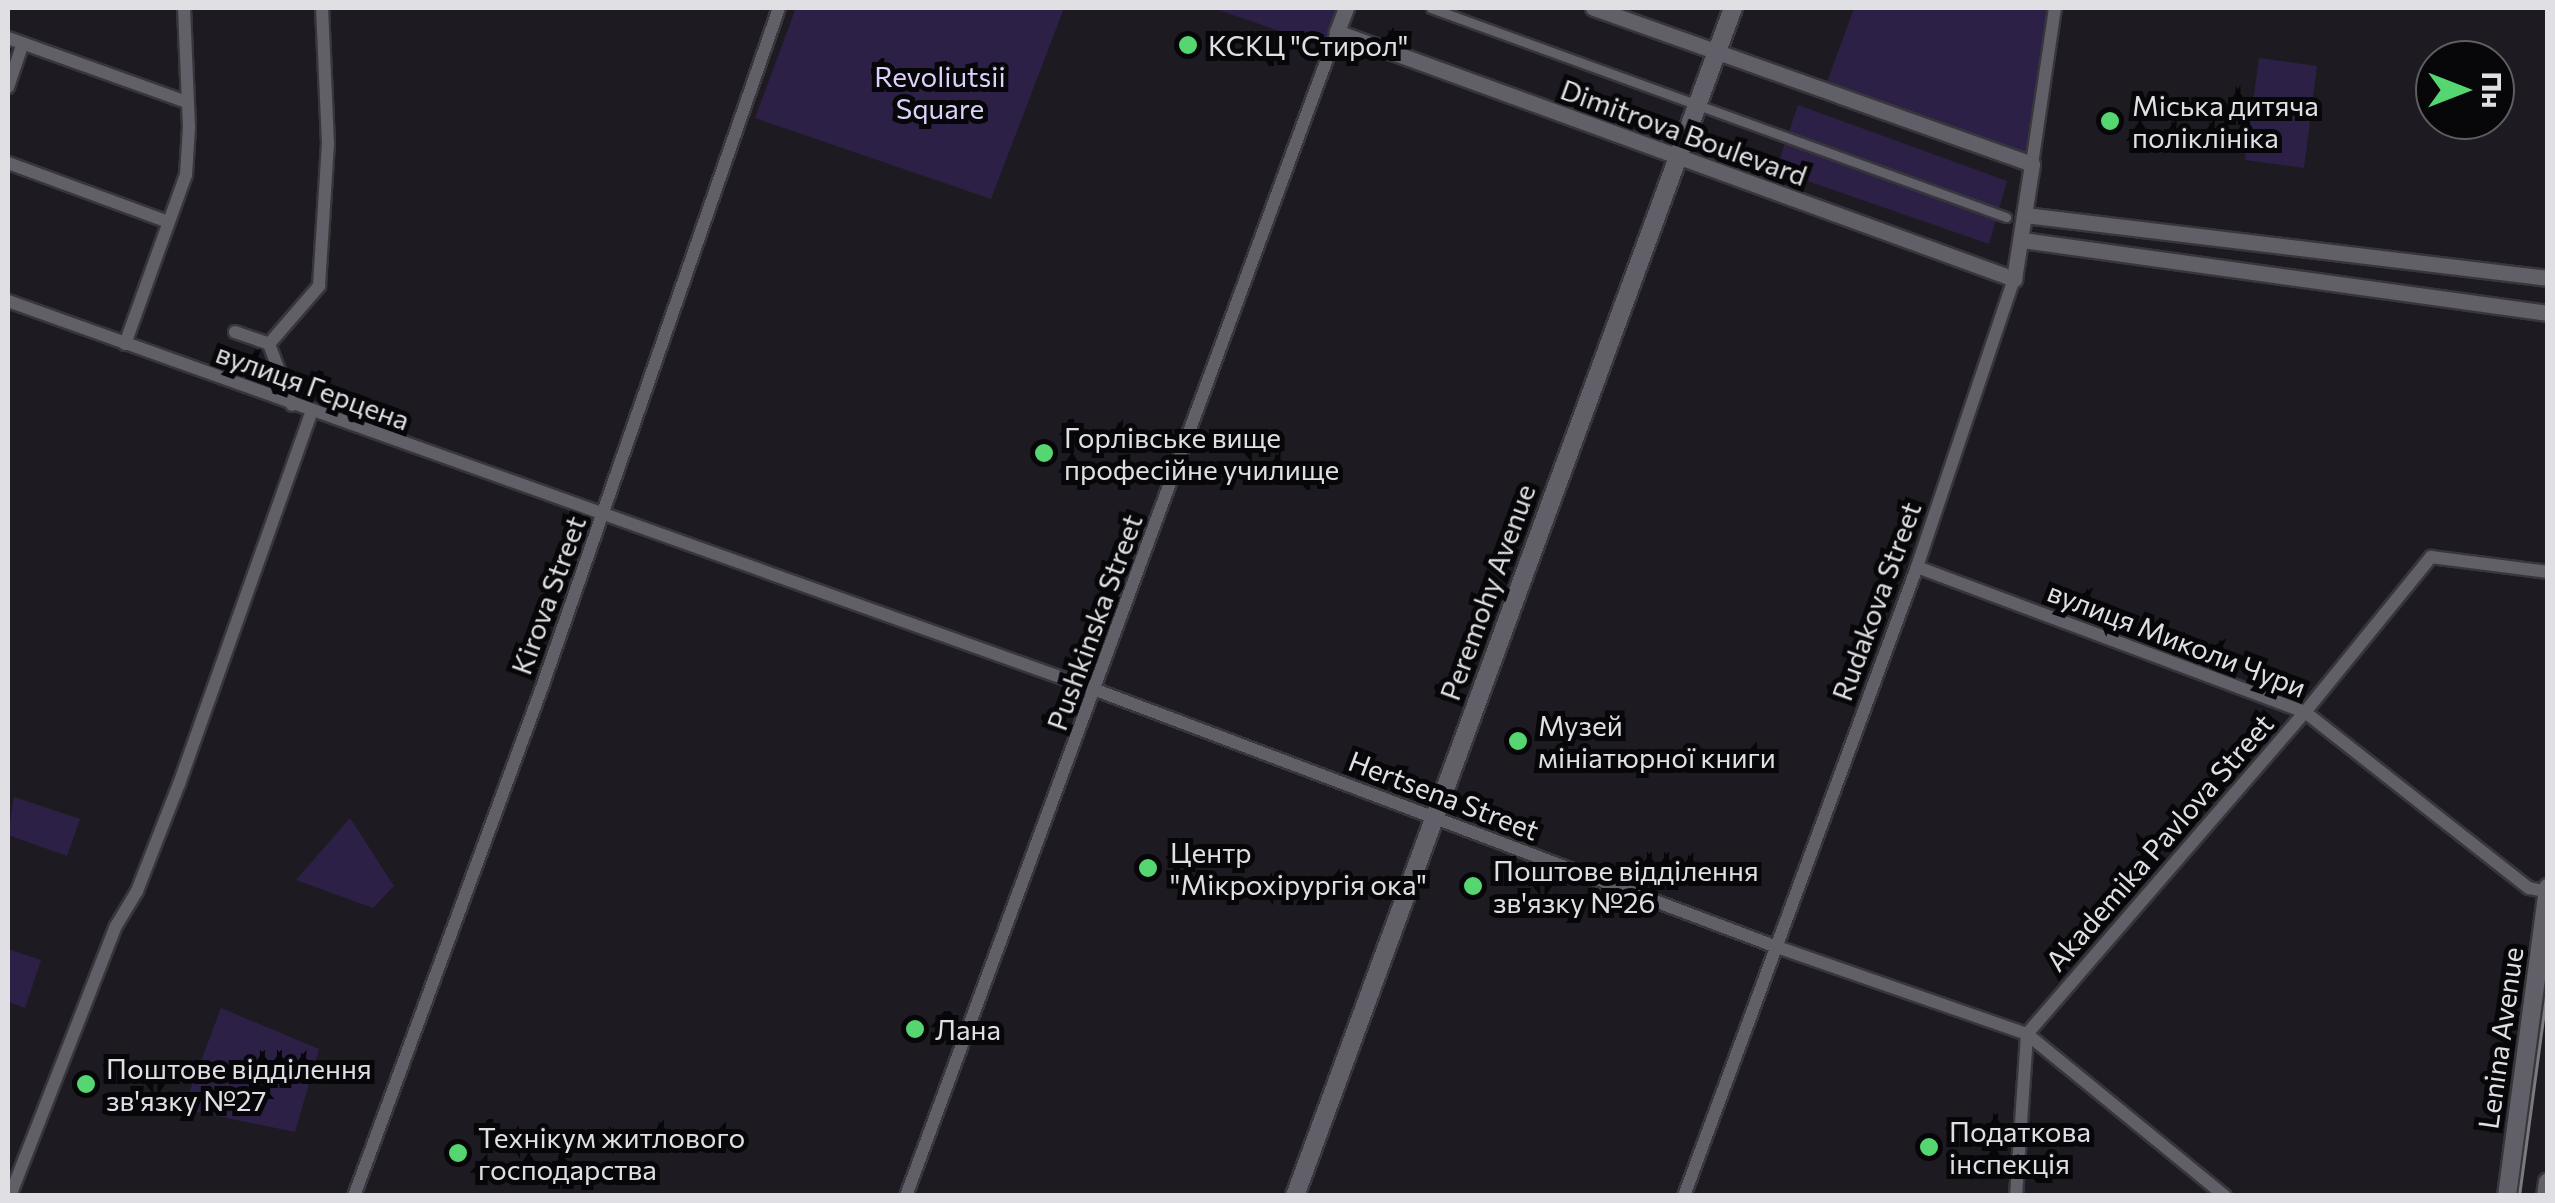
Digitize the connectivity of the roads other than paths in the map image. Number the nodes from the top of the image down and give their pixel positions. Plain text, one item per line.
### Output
1 (184, 8) edge
2 (322, 8) edge
3 (779, 8) edge
4 (1346, 8) edge
5 (1431, 8) edge
6 (1593, 8) edge
7 (1733, 8) edge
8 (2054, 8) edge
9 (1337, 32) junction
10 (8, 38) edge
11 (22, 43) junction
12 (1716, 52) junction
13 (8, 87) edge
14 (188, 102) junction
15 (1698, 103) junction
16 (1678, 157) junction
17 (8, 162) edge
18 (2032, 164) junction
19 (2026, 214) junction
20 (2006, 217) dead end
21 (168, 222) junction
22 (2022, 240) junction
23 (2548, 278) edge
24 (2014, 279) junction
25 (8, 301) edge
26 (2548, 313) edge
27 (234, 332) dead end
28 (125, 344) junction
29 (269, 344) junction
30 (292, 406) junction
31 (311, 413) junction
32 (604, 514) junction
33 (1916, 567) junction
34 (2548, 572) edge
35 (1096, 690) junction
36 (2305, 712) junction
37 (1433, 817) junction
38 (2547, 890) edge
39 (1777, 947) junction
40 (2027, 1034) junction
41 (2548, 1182) edge
42 (2013, 1192) edge
43 (10, 1196) edge
44 (354, 1196) edge
45 (906, 1196) edge
46 (1295, 1196) edge
47 (1684, 1196) edge
48 (2225, 1196) edge
49 (2507, 1196) edge
50 (2546, 1196) edge

1 - 14 street
2 - 29 street
3 - 32 street, Kirova Street
4 - 9 street, Pushkinska Street
5 - 15 street
6 - 12 street
7 - 12 main road, Peremohy Avenue
8 - 18 street, Rudakova Street
9 - 16 street, Dimitrova Boulevard
9 - 35 street, Pushkinska Street
10 - 11 street
11 - 13 street
11 - 14 street
12 - 15 main road, Peremohy Avenue
12 - 18 street
14 - 21 street
15 - 16 main road, Peremohy Avenue
15 - 20 street
16 - 24 street, Dimitrova Boulevard
16 - 37 main road, Peremohy Avenue
17 - 21 street
18 - 19 street, Rudakova Street
19 - 22 street, Rudakova Street
19 - 23 street
21 - 28 street
22 - 24 street, Rudakova Street
22 - 26 street
24 - 33 street, Rudakova Street
25 - 28 street, вулиця Герцена
27 - 29 street
28 - 30 street, вулиця Герцена
29 - 30 street
30 - 31 street, вулиця Герцена
31 - 32 street, вулиця Герцена
31 - 43 street
32 - 35 street, Hertsena Street
32 - 44 street, Kirova Street
33 - 36 street, вулиця Миколи Чури
33 - 39 street, Rudakova Street
34 - 36 street, Akademika Pavlova Street
35 - 37 street, Hertsena Street
35 - 45 street, Pushkinska Street
36 - 38 street, вулиця Миколи Чури
36 - 40 street, Akademika Pavlova Street
37 - 39 street, Hertsena Street
37 - 46 main road, Peremohy Avenue
38 - 49 main road, Lenina Avenue
39 - 40 street, Hertsena Street
39 - 47 street, Rudakova Street
40 - 42 street
40 - 48 street, Hertsena Street
41 - 50 main road

